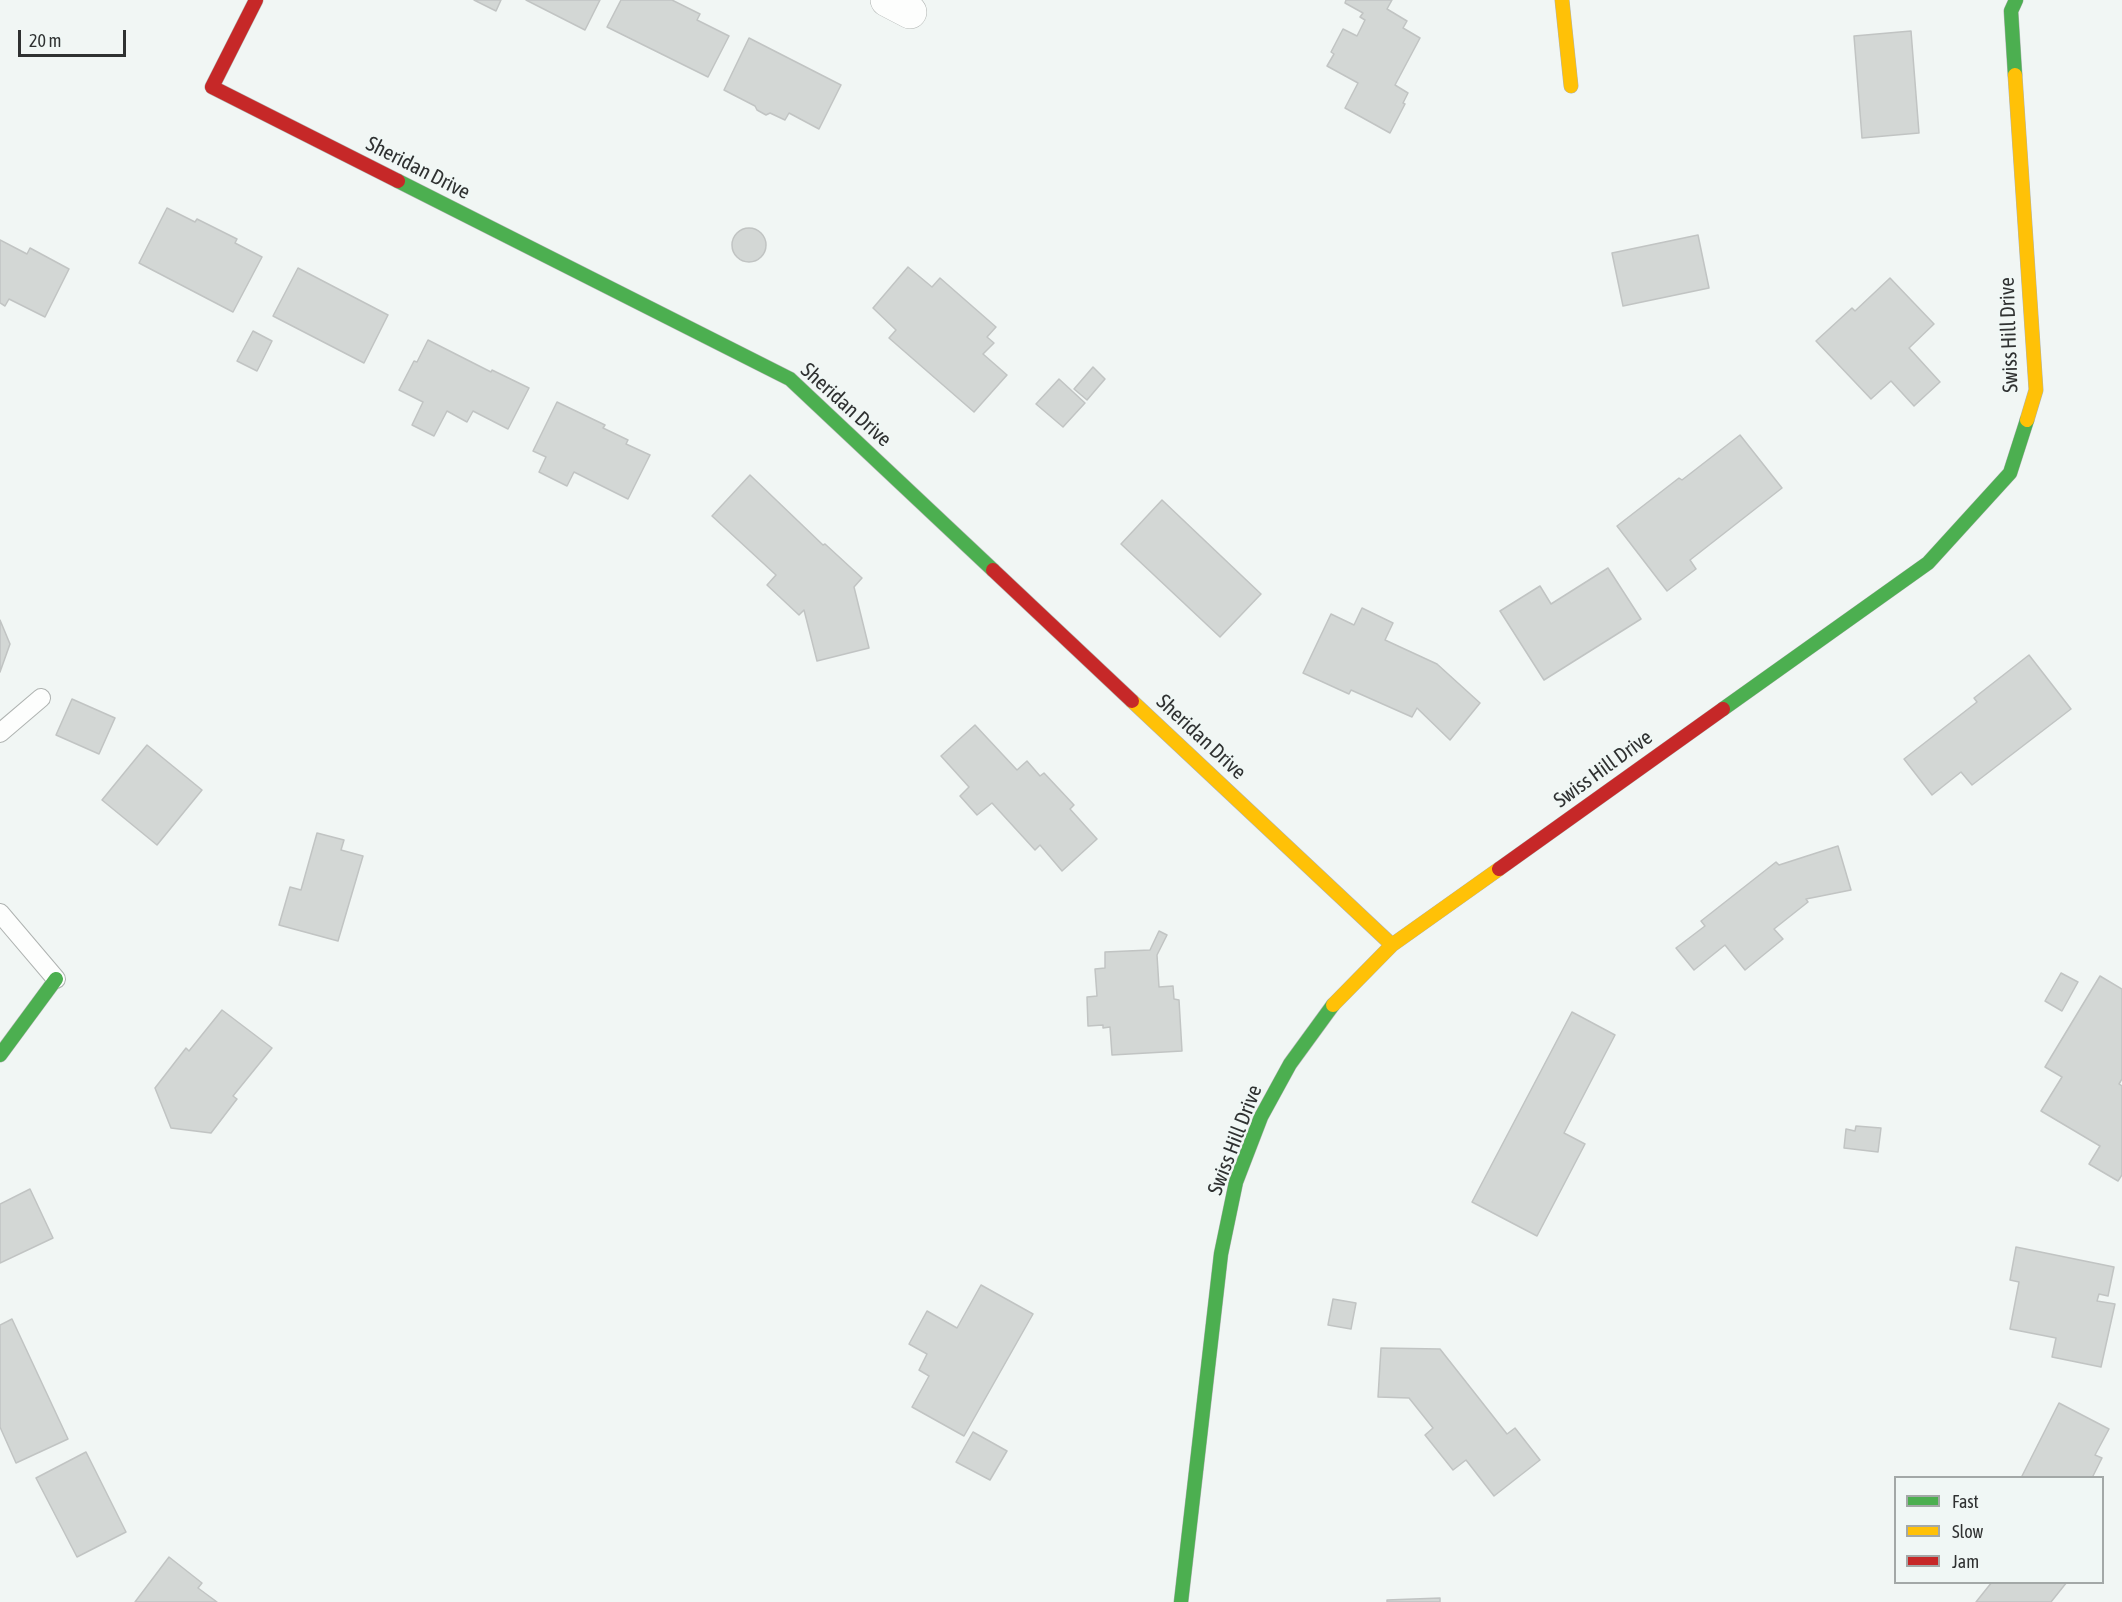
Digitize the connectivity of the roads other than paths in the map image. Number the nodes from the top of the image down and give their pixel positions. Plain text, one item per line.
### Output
1 (256, 0) edge
2 (1562, 0) edge
3 (2016, 0) edge
4 (1571, 86) dead end
5 (40, 698) dead end
6 (0, 732) edge
7 (0, 913) edge
8 (1392, 945) junction
9 (56, 979) joint
10 (0, 1055) edge
11 (1181, 1602) edge

1 - 8 street, Sheridan Drive
2 - 4 street
3 - 8 street, Swiss Hill Drive
5 - 6 lane
7 - 9 lane
8 - 11 street, Swiss Hill Drive
9 - 10 street

